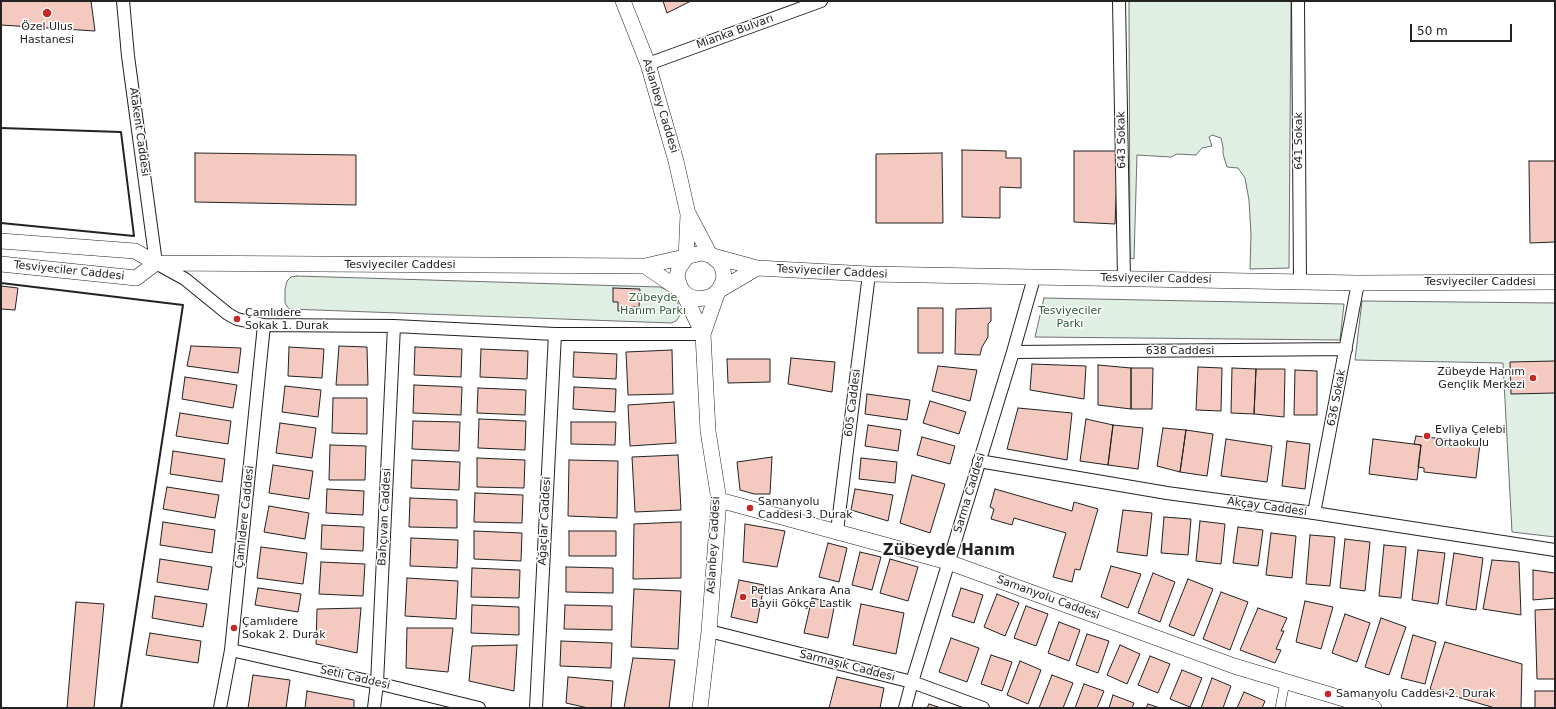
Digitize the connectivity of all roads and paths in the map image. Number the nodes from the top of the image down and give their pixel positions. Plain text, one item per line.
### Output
1 (123, 1) edge
2 (623, 1) edge
3 (821, 1) edge
4 (1119, 1) edge
5 (1298, 1) edge
6 (648, 64) junction
7 (688, 214) junction
8 (1, 241) edge
9 (710, 255) junction
10 (686, 258) junction
11 (156, 263) junction
12 (1, 264) edge
13 (645, 266) junction
14 (757, 268) junction
15 (869, 274) junction
16 (1034, 278) junction
17 (1124, 278) junction
18 (1300, 282) junction
19 (1555, 282) edge
20 (1358, 283) junction
21 (683, 291) junction
22 (718, 291) junction
23 (264, 326) junction
24 (394, 326) junction
25 (555, 334) junction
26 (703, 334) junction
27 (1346, 349) junction
28 (1013, 352) junction
29 (979, 461) junction
30 (719, 500) junction
31 (1314, 513) junction
32 (837, 531) junction
33 (1555, 550) edge
34 (948, 562) junction
35 (709, 631) junction
36 (231, 650) junction
37 (912, 682) junction
38 (1286, 682) junction
39 (377, 683) junction
40 (220, 708) edge
41 (374, 708) edge
42 (479, 708) edge
43 (536, 708) edge
44 (700, 708) edge
45 (905, 708) edge
46 (983, 708) edge
47 (1280, 708) edge
48 (1374, 708) edge

1 - 11 street, Atakent Caddesi
2 - 6 street, Aslanbey Caddesi
3 - 6 street, Mianka Bulvarı
4 - 17 street, 643 Sokak
5 - 18 street, 641 Sokak
6 - 7 street, Aslanbey Caddesi
7 - 9 street
7 - 10 street
8 - 11 street, Tesviyeciler Caddesi
9 - 10 street
9 - 14 street, Tesviyeciler Caddesi
9 - 22 street
10 - 13 street, Tesviyeciler Caddesi
10 - 21 street
11 - 12 street, Tesviyeciler Caddesi
11 - 13 street, Tesviyeciler Caddesi
11 - 23 street
13 - 21 street
14 - 15 street, Tesviyeciler Caddesi
14 - 22 street
15 - 16 street, Tesviyeciler Caddesi
15 - 32 street, 605 Caddesi
16 - 17 street, Tesviyeciler Caddesi
16 - 28 street, Sarma Caddesi
17 - 18 street, Tesviyeciler Caddesi
18 - 20 street, Tesviyeciler Caddesi
19 - 20 street, Tesviyeciler Caddesi
20 - 27 street, 636 Sokak
21 - 22 street
21 - 26 street
22 - 26 street
23 - 24 street
23 - 36 street, Çamlıdere Caddesi
24 - 25 street
24 - 39 street, Bahçıvan Caddesi
25 - 26 street
25 - 43 street, Ağaçlar Caddesi
26 - 30 street, Aslanbey Caddesi
27 - 28 street, 638 Caddesi
27 - 31 street, 636 Sokak
28 - 29 street, Sarma Caddesi
29 - 31 street, Akçay Caddesi
29 - 34 street, Sarma Caddesi
30 - 32 street, Samanyolu Caddesi
30 - 35 street, Aslanbey Caddesi
31 - 33 street, Akçay Caddesi
32 - 34 street, Samanyolu Caddesi
34 - 37 street, Sarma Caddesi
34 - 38 street, Samanyolu Caddesi
35 - 37 street, Sarmaşık Caddesi
35 - 44 street, Aslanbey Caddesi
36 - 39 street, Setli Caddesi
36 - 40 street, Çamlıdere Caddesi
37 - 45 street, Sarma Caddesi
37 - 46 street, Sarmaşık Caddesi
38 - 47 street
38 - 48 street, Samanyolu Caddesi
39 - 41 street, Bahçıvan Caddesi
39 - 42 street, Setli Caddesi

